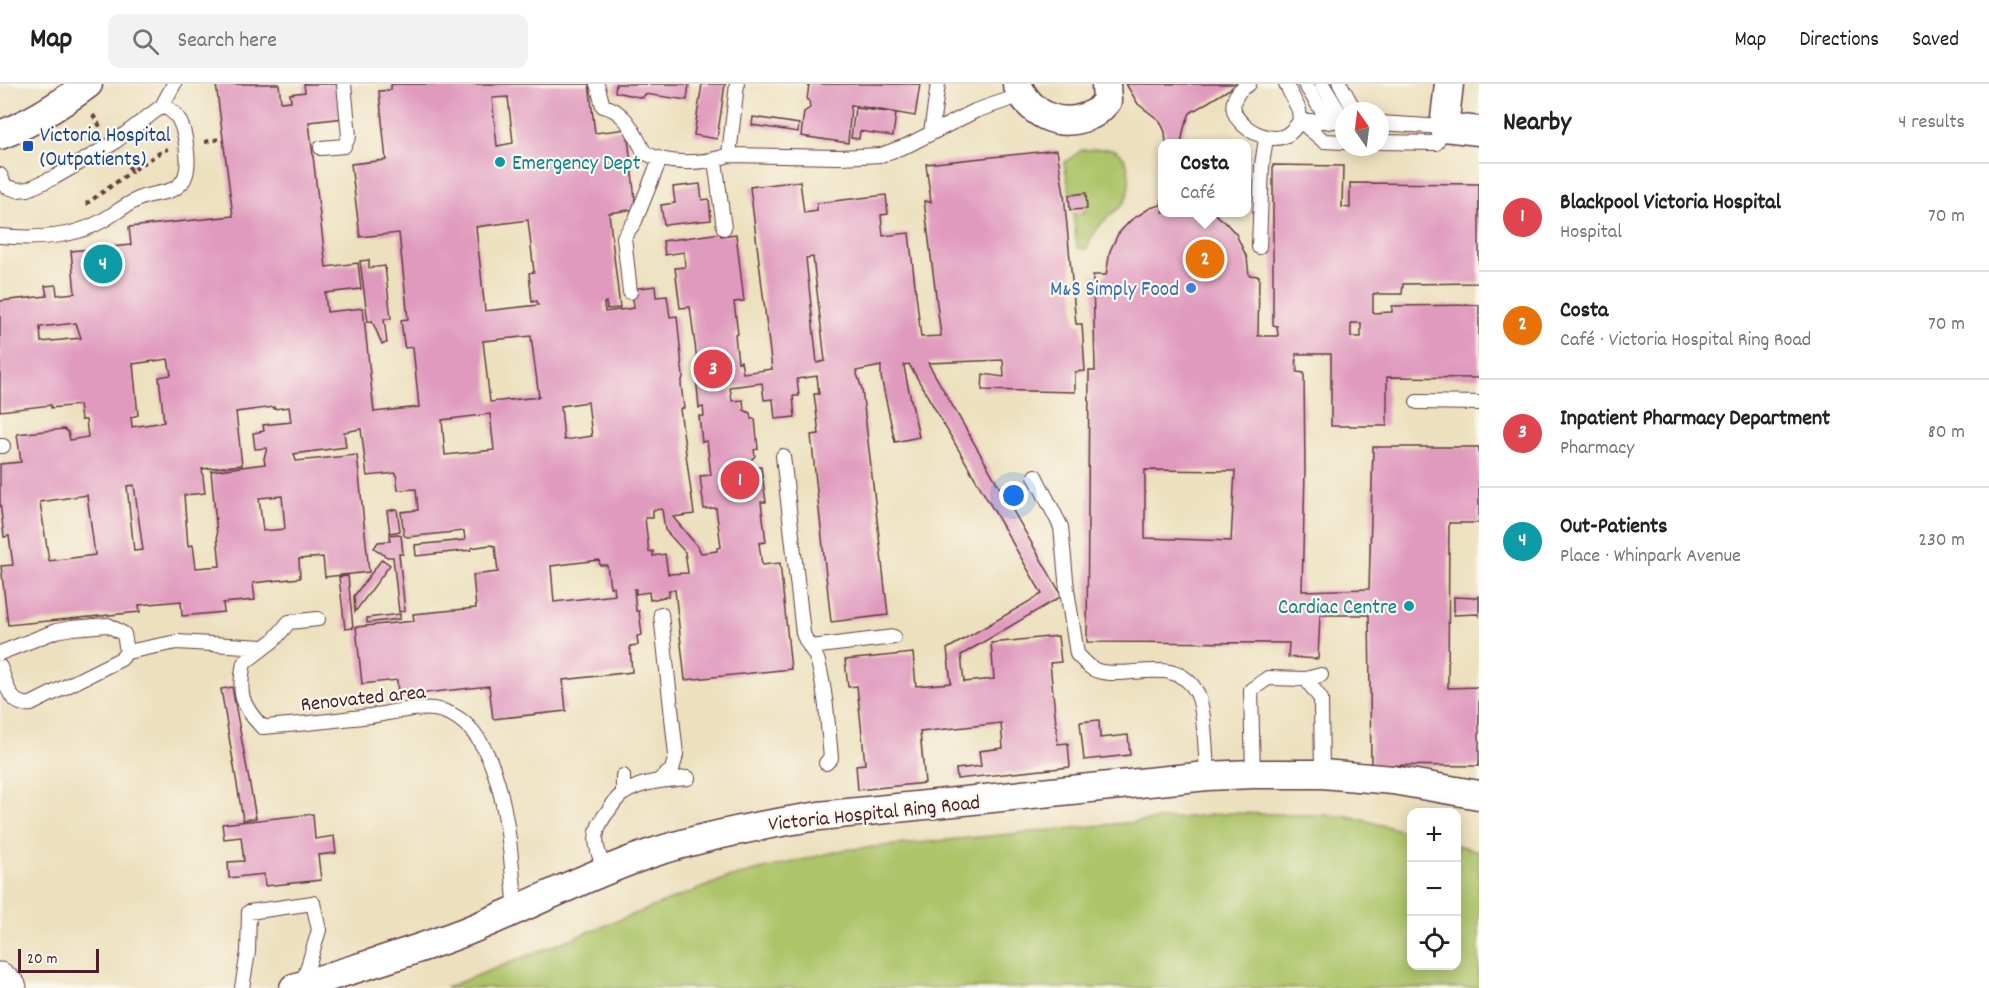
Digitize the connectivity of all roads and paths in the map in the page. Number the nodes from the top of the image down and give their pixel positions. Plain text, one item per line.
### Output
1 (88, 84) edge
2 (174, 84) edge
3 (344, 84) edge
4 (597, 84) edge
5 (737, 84) edge
6 (938, 84) edge
7 (1106, 84) edge
8 (1249, 84) edge
9 (1286, 84) edge
10 (1305, 84) edge
11 (1322, 84) edge
12 (1340, 84) edge
13 (1449, 84) edge
14 (1019, 89) edge
15 (1350, 102) edge
16 (162, 106) junction
17 (1335, 106) edge
18 (93, 115) dead end
19 (1300, 121) junction
20 (1329, 122) junction
21 (1335, 122) edge
22 (1389, 124) edge
23 (1444, 127) junction
24 (1479, 131) edge
25 (932, 133) junction
26 (0, 135) edge
27 (1266, 138) junction
28 (219, 139) dead end
29 (1335, 142) edge
30 (1389, 142) edge
31 (112, 144) junction
32 (186, 146) junction
33 (321, 148) dead end
34 (729, 155) junction
35 (660, 159) junction
36 (716, 160) junction
37 (132, 171) junction
38 (0, 175) edge
39 (85, 204) dead end
40 (724, 228) dead end
41 (0, 236) edge
42 (1259, 247) dead end
43 (630, 292) dead end
44 (1417, 402) dead end
45 (1479, 403) edge
46 (783, 456) dead end
47 (1035, 476) dead end
48 (661, 614) dead end
49 (318, 619) dead end
50 (894, 637) dead end
51 (263, 647) junction
52 (811, 647) junction
53 (127, 652) junction
54 (0, 653) edge
55 (0, 667) edge
56 (1321, 675) dead end
57 (1306, 679) junction
58 (826, 763) dead end
59 (1253, 774) junction
60 (1322, 774) junction
61 (623, 776) dead end
62 (1207, 776) junction
63 (688, 778) dead end
64 (658, 781) junction
65 (623, 793) junction
66 (1479, 795) edge
67 (605, 870) junction
68 (516, 911) junction
69 (0, 979) edge
70 (298, 987) edge
71 (10, 988) edge
72 (242, 988) edge

1 - 26 street
2 - 16 lane
3 - 33 lane
4 - 35 lane
5 - 34 lane
6 - 25 lane
7 - 14 street
8 - 27 lane
9 - 19 lane
10 - 20 lane
11 - 17 lane
12 - 15 lane
13 - 23 street
14 - 25 lane
16 - 31 lane
16 - 32 lane
18 - 31 path
19 - 20 lane
19 - 27 lane
19 - 29 lane
20 - 21 lane
22 - 23 lane
23 - 24 street
23 - 30 lane
25 - 34 lane
27 - 42 lane
28 - 32 path
31 - 37 path
31 - 38 lane
32 - 37 path
32 - 41 lane
34 - 36 lane
35 - 36 lane
35 - 43 lane
36 - 40 lane
37 - 39 path
44 - 45 lane
46 - 52 lane
47 - 62 lane
48 - 64 lane
49 - 51 lane, Renovated area
50 - 52 lane
51 - 53 lane
51 - 68 lane, Renovated area
52 - 58 lane
53 - 54 lane
53 - 55 lane
56 - 57 lane
57 - 59 lane
57 - 60 lane
59 - 60 street, Victoria Hospital Ring Road
59 - 62 street, Victoria Hospital Ring Road
60 - 66 street, Victoria Hospital Ring Road
61 - 65 lane
62 - 67 street, Victoria Hospital Ring Road
63 - 64 lane
64 - 65 lane
65 - 67 lane
67 - 68 street, Victoria Hospital Ring Road
68 - 70 street, Victoria Hospital Ring Road
69 - 71 main road
70 - 72 lane

